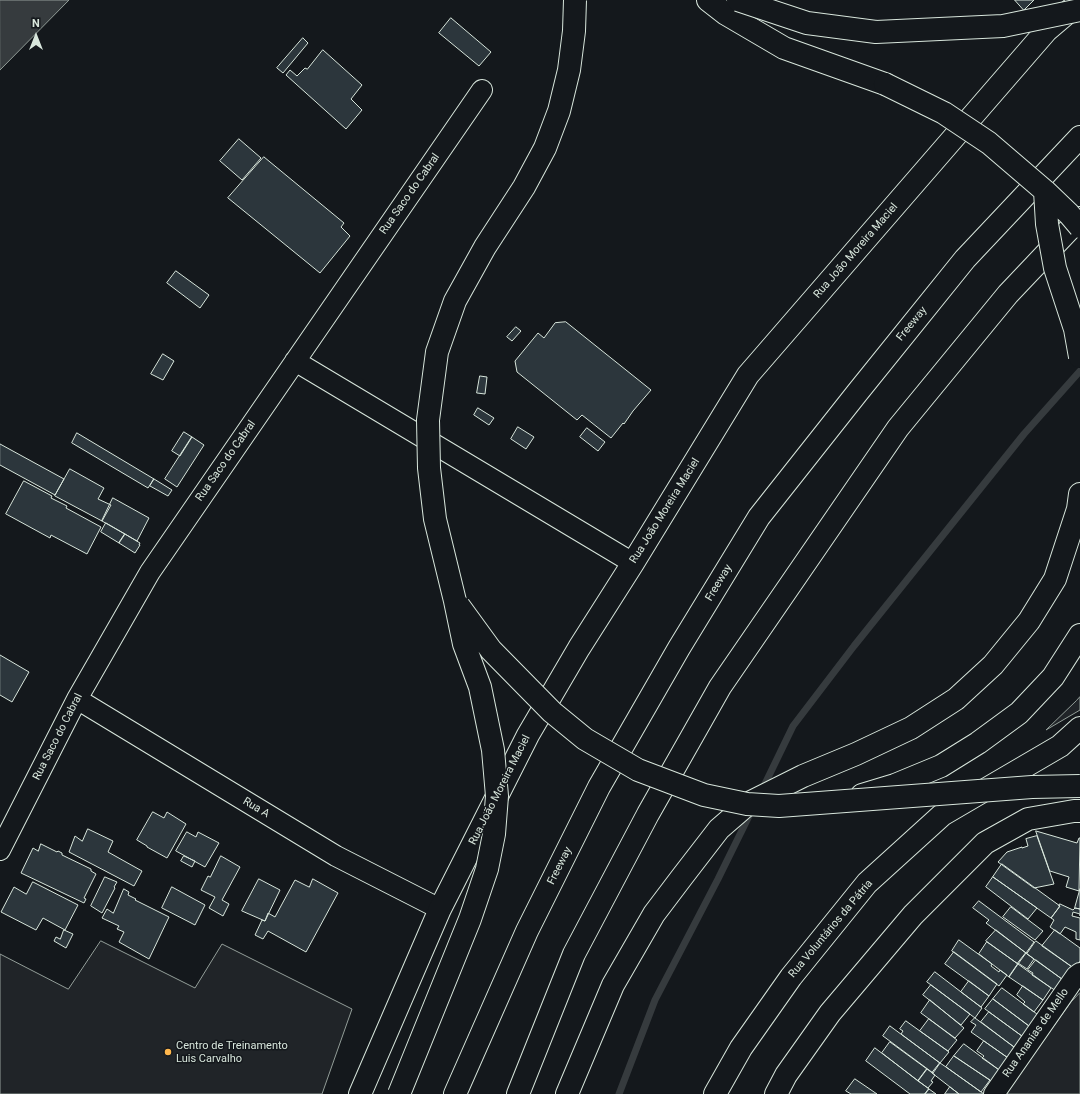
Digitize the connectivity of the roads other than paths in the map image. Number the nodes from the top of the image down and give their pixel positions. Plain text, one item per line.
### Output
1 (575, 0) edge
2 (708, 0) edge
3 (738, 0) edge
4 (1080, 2) edge
5 (1080, 10) edge
6 (482, 90) dead end
7 (1080, 137) edge
8 (1045, 191) junction
9 (1080, 218) edge
10 (1080, 227) edge
11 (1080, 357) edge
12 (295, 361) junction
13 (1080, 494) edge
14 (633, 563) junction
15 (455, 600) junction
16 (1080, 635) edge
17 (77, 699) junction
18 (1080, 728) edge
19 (1080, 786) edge
20 (842, 802) junction
21 (1080, 811) edge
22 (0, 850) edge
23 (440, 909) junction
24 (1080, 973) edge
25 (360, 1094) edge
26 (399, 1094) edge
27 (455, 1094) edge
28 (518, 1094) edge
29 (567, 1094) edge
30 (715, 1094) edge
31 (776, 1094) edge
32 (994, 1094) edge

1 - 15 main road, bridge
2 - 8 main road, bridge
3 - 5 main road, bridge
4 - 14 main road, Rua João Moreira Maciel
6 - 12 street, Rua Saco do Cabral
7 - 27 main road, Freeway
8 - 10 main road, bridge
8 - 11 main road, bridge
9 - 28 main road
12 - 14 street
12 - 17 street, Rua Saco do Cabral
13 - 29 main road
14 - 23 main road, Rua João Moreira Maciel
15 - 20 main road, bridge
15 - 26 main road, bridge
16 - 20 main road, bridge
17 - 22 street, Rua Saco do Cabral
17 - 23 street, Rua A
18 - 30 main road, Rua Voluntários da Pátria
19 - 20 main road, bridge
21 - 31 main road
23 - 25 main road, Rua João Moreira Maciel
24 - 32 street, Rua Ananias de Mello

